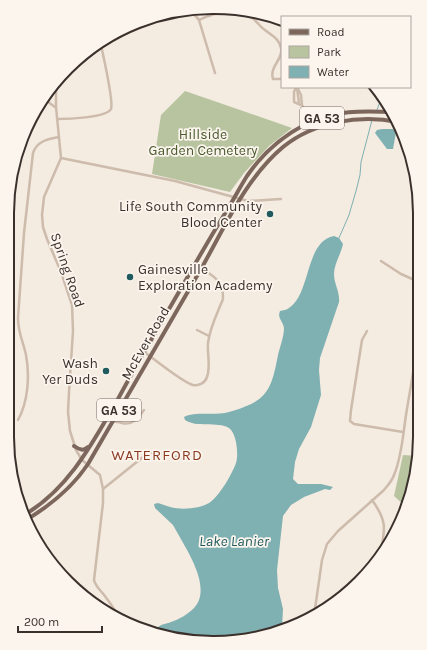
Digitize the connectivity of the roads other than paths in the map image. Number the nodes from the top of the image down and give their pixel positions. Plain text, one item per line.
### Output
1 (214, 14) edge
2 (194, 15) edge
3 (254, 19) edge
4 (199, 20) junction
5 (281, 47) edge
6 (102, 49) edge
7 (281, 54) edge
8 (215, 73) dead end
9 (281, 79) edge
10 (296, 88) edge
11 (297, 88) edge
12 (56, 91) edge
13 (49, 102) edge
14 (300, 104) junction
15 (56, 107) junction
16 (385, 112) edge
17 (57, 119) junction
18 (390, 122) edge
19 (309, 123) junction
20 (312, 130) junction
21 (59, 137) junction
22 (61, 158) junction
23 (235, 198) junction
24 (281, 199) dead end
25 (241, 200) junction
26 (381, 261) dead end
27 (201, 268) junction
28 (413, 279) edge
29 (197, 330) dead end
30 (367, 331) dead end
31 (209, 336) junction
32 (144, 352) junction
33 (151, 357) junction
34 (413, 369) edge
35 (144, 410) dead end
36 (18, 420) dead end
37 (112, 422) junction
38 (102, 426) junction
39 (403, 432) junction
40 (74, 446) junction
41 (186, 459) dead end
42 (82, 460) junction
43 (88, 464) junction
44 (103, 488) junction
45 (372, 500) junction
46 (29, 512) edge
47 (31, 517) edge
48 (382, 542) edge
49 (113, 608) edge
50 (315, 608) edge

1 - 4 street
2 - 4 street
3 - 5 street
4 - 8 street
6 - 17 street
7 - 9 street
10 - 14 street
11 - 14 street
12 - 15 street, Spring Road
13 - 15 street
14 - 19 street
15 - 17 street, Spring Road
16 - 19 main road, McEver Road / GA 53
17 - 21 street, Spring Road
18 - 20 main road, McEver Road / GA 53
19 - 20 street
19 - 23 main road, McEver Road / GA 53
20 - 25 main road, McEver Road / GA 53
21 - 22 street, Spring Road
21 - 36 street
22 - 23 street
22 - 40 street, Spring Road
23 - 25 street
23 - 32 main road, McEver Road / GA 53
24 - 25 street
25 - 27 main road, McEver Road / GA 53
26 - 28 street
27 - 31 street
27 - 33 main road, McEver Road / GA 53
29 - 31 street
30 - 39 street
31 - 33 street
32 - 33 street
32 - 38 main road, McEver Road / GA 53
33 - 37 main road, McEver Road / GA 53
34 - 39 street
35 - 37 street
37 - 43 main road, McEver Road / GA 53
38 - 40 main road
38 - 42 main road, McEver Road / GA 53
39 - 45 street
40 - 42 street, Spring Road
41 - 44 street
42 - 43 street, Spring Road
42 - 46 main road, McEver Road / GA 53
43 - 44 street, Spring Road
43 - 47 main road, McEver Road / GA 53
44 - 49 street
45 - 48 street
45 - 50 street

